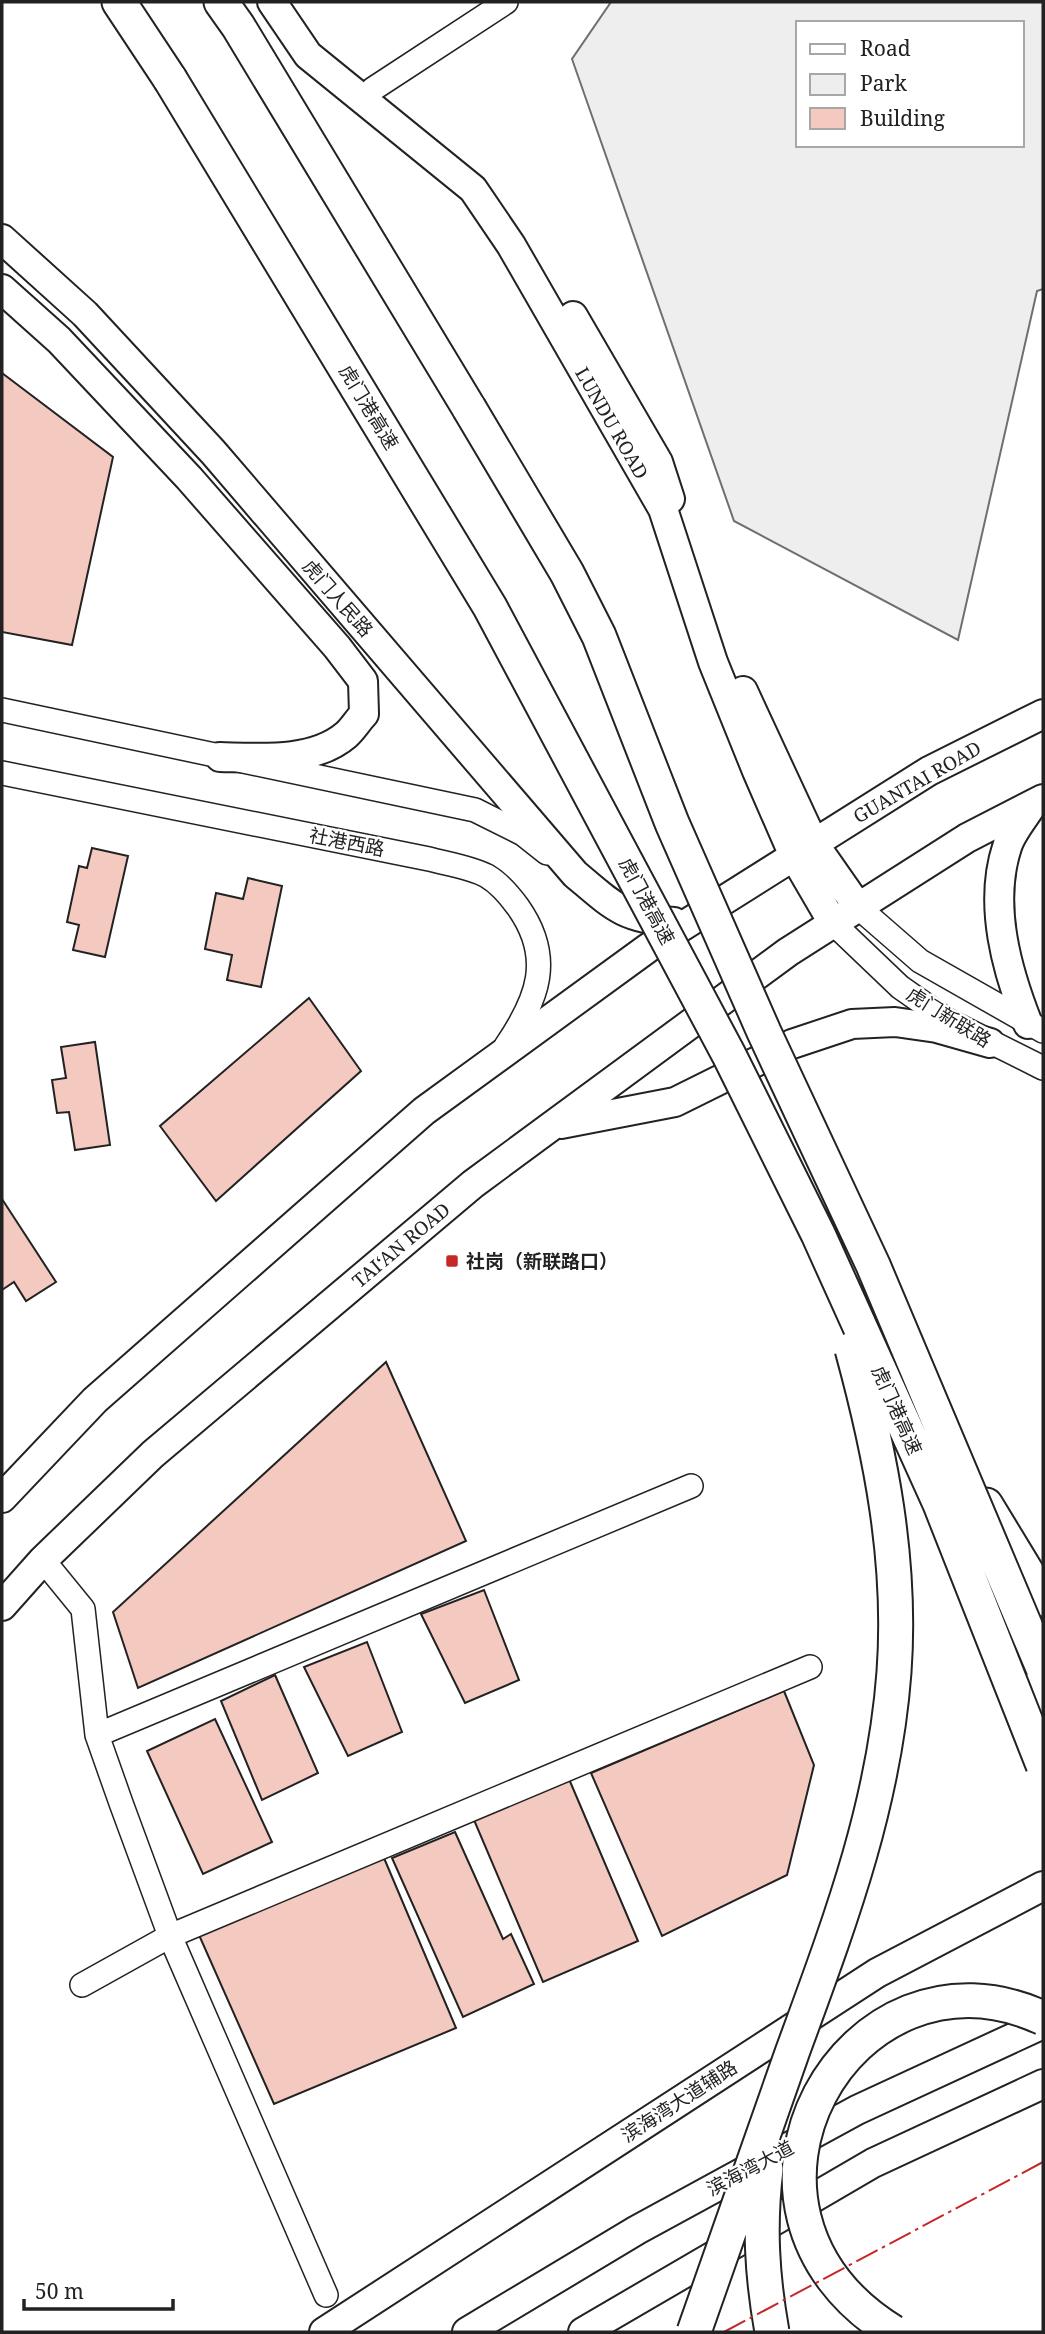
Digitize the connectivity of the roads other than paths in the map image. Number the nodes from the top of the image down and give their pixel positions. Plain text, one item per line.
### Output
1 (119, 2) edge
2 (220, 2) edge
3 (272, 2) edge
4 (292, 2) edge
5 (506, 2) edge
6 (373, 89) junction
7 (2, 239) edge
8 (2, 289) edge
9 (2, 710) edge
10 (1043, 714) edge
11 (219, 757) junction
12 (2, 773) edge
13 (1037, 802) edge
14 (804, 850) junction
15 (575, 874) junction
16 (858, 907) junction
17 (688, 923) junction
18 (833, 923) junction
19 (1036, 1028) edge
20 (990, 1042) junction
21 (500, 1056) junction
22 (1043, 1068) edge
23 (548, 1129) junction
24 (818, 1234) junction
25 (948, 1440) junction
26 (691, 1486) dead end
27 (2, 1498) edge
28 (43, 1560) junction
29 (1043, 1599) edge
30 (2, 1606) edge
31 (810, 1667) dead end
32 (1043, 1668) edge
33 (97, 1735) junction
34 (1043, 1765) edge
35 (1040, 1887) edge
36 (170, 1936) junction
37 (82, 1985) dead end
38 (1043, 2018) edge
39 (1043, 2024) edge
40 (1043, 2084) edge
41 (780, 2087) junction
42 (326, 2295) dead end
43 (324, 2332) edge
44 (467, 2332) edge
45 (583, 2332) edge
46 (694, 2332) edge
47 (772, 2332) edge
48 (893, 2332) edge

1 - 24 highway, 虎门港高速, bridge
2 - 25 highway, 虎门港高速, bridge
3 - 14 main road, LUNDU ROAD
4 - 6 main road, LUNDU ROAD
5 - 6 street
6 - 14 main road, LUNDU ROAD
7 - 15 main road, 虎门人民路
8 - 11 main road, 虎门人民路
9 - 11 street
10 - 14 main road, GUANTAI ROAD
11 - 15 street
12 - 21 street, 社港西路
13 - 16 main road, TAI‘AN ROAD
13 - 19 main road
14 - 16 main road, LUNDU ROAD
14 - 17 main road
14 - 18 main road, LUNDU ROAD
15 - 17 main road, 虎门人民路
16 - 18 main road, TAI‘AN ROAD
16 - 19 street, 虎门新联路
17 - 21 main road
18 - 20 street, 虎门新联路
18 - 23 main road, TAI‘AN ROAD
20 - 22 street, 虎门新联路
20 - 23 main road
21 - 27 main road
23 - 28 main road, TAI‘AN ROAD
24 - 34 highway, 虎门港高速, bridge
24 - 41 highway, bridge
25 - 29 highway, bridge
25 - 32 highway, 虎门港高速, bridge
26 - 33 street
28 - 30 main road, TAI‘AN ROAD
28 - 33 street
31 - 36 street
33 - 36 street
35 - 43 main road, 滨海湾大道辅路
36 - 37 street
36 - 42 street
38 - 48 highway, bridge
39 - 44 main road, 滨海湾大道
40 - 45 main road
41 - 46 highway, bridge
41 - 47 highway, bridge

